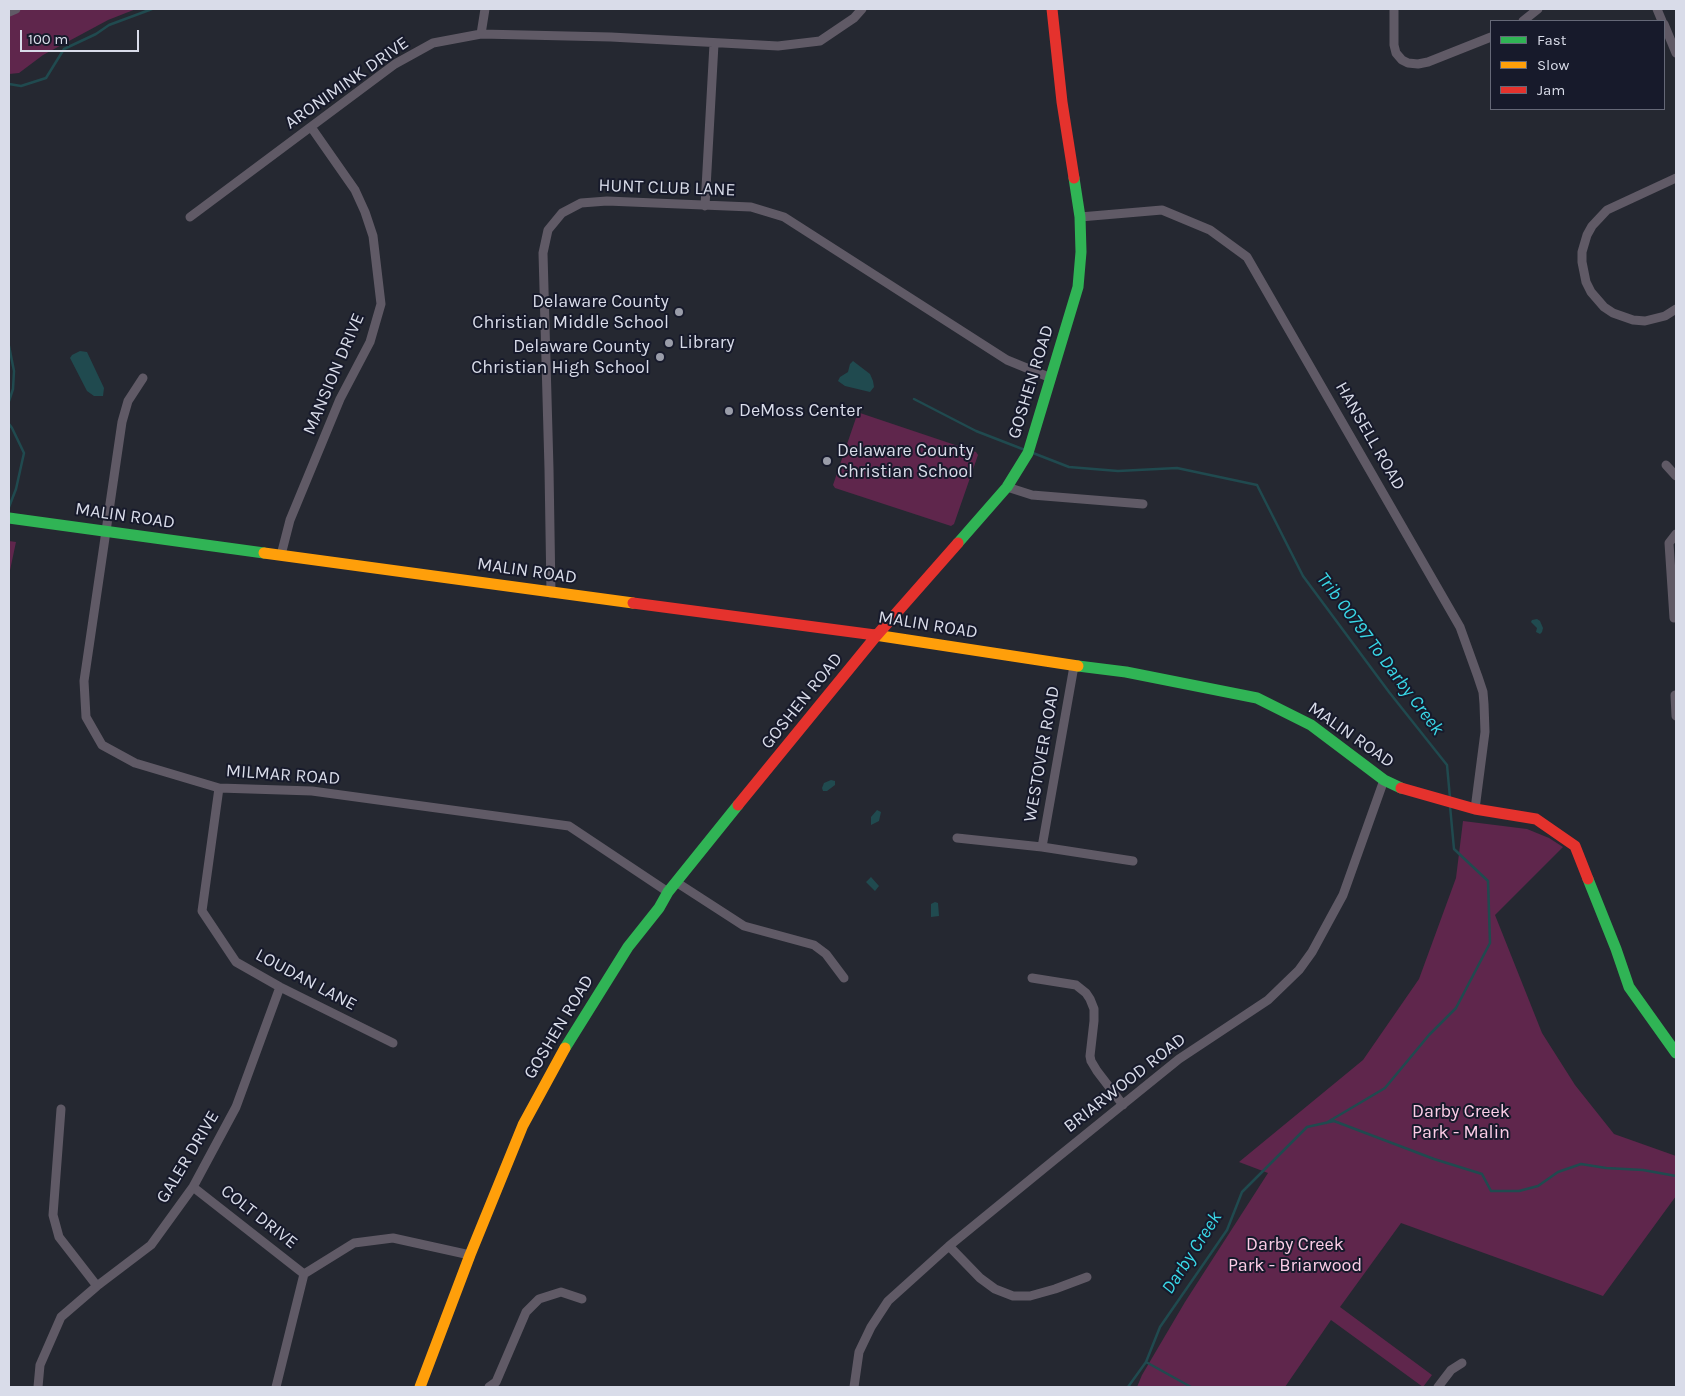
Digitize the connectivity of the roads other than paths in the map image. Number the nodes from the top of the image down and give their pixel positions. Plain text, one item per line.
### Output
1 (16, 9) edge
2 (485, 9) edge
3 (862, 9) edge
4 (1052, 9) edge
5 (1394, 9) edge
6 (1538, 9) edge
7 (9, 12) edge
8 (1525, 20) edge
9 (1665, 28) edge
10 (481, 34) junction
11 (1490, 37) edge
12 (714, 44) junction
13 (1676, 53) edge
14 (310, 127) junction
15 (1676, 178) edge
16 (705, 206) junction
17 (190, 217) dead end
18 (1080, 217) junction
19 (1676, 308) edge
20 (143, 378) dead end
21 (1051, 378) junction
22 (1666, 465) dead end
23 (1676, 476) edge
24 (1007, 487) junction
25 (1143, 504) dead end
26 (9, 518) edge
27 (106, 531) junction
28 (1676, 534) edge
29 (280, 555) junction
30 (551, 592) junction
31 (1674, 618) dead end
32 (877, 635) junction
33 (1074, 666) junction
34 (1675, 695) dead end
35 (1676, 716) edge
36 (1384, 780) junction
37 (219, 788) junction
38 (1474, 809) junction
39 (957, 838) dead end
40 (1042, 847) junction
41 (1133, 861) dead end
42 (676, 882) junction
43 (668, 892) junction
44 (844, 978) dead end
45 (1032, 978) dead end
46 (280, 987) junction
47 (393, 1043) dead end
48 (1676, 1053) edge
49 (1123, 1105) junction
50 (61, 1109) dead end
51 (194, 1187) junction
52 (949, 1246) junction
53 (470, 1255) junction
54 (304, 1274) junction
55 (1087, 1277) dead end
56 (97, 1286) junction
57 (582, 1299) dead end
58 (1462, 1363) dead end
59 (38, 1387) edge
60 (276, 1387) edge
61 (420, 1387) edge
62 (489, 1387) edge
63 (854, 1387) edge
64 (1438, 1387) edge

1 - 7 street
2 - 10 street
3 - 12 street, ARONIMINK DRIVE
4 - 18 street, GOSHEN ROAD
5 - 11 street
6 - 8 street
9 - 13 street
10 - 12 street, ARONIMINK DRIVE
10 - 14 street, ARONIMINK DRIVE
12 - 16 street
14 - 17 street, ARONIMINK DRIVE
14 - 29 street, MANSION DRIVE
15 - 19 street
16 - 21 street, HUNT CLUB LANE
16 - 30 street, HUNT CLUB LANE
18 - 21 street, GOSHEN ROAD
18 - 38 street, HANSELL ROAD
20 - 27 street, MILMAR ROAD
21 - 24 street, GOSHEN ROAD
22 - 23 street
24 - 25 street
24 - 32 street, GOSHEN ROAD
26 - 27 street, MALIN ROAD
27 - 29 street, MALIN ROAD
27 - 37 street, MILMAR ROAD
28 - 31 street
29 - 30 street, MALIN ROAD
30 - 32 street, MALIN ROAD
32 - 33 street, MALIN ROAD
32 - 42 street, GOSHEN ROAD
33 - 36 street, MALIN ROAD
33 - 40 street, WESTOVER ROAD
34 - 35 street
36 - 38 street, MALIN ROAD
36 - 49 street, BRIARWOOD ROAD
37 - 43 street, MILMAR ROAD
37 - 46 street, LOUDAN LANE
38 - 48 street, MALIN ROAD
39 - 40 street
40 - 41 street
42 - 43 street, GOSHEN ROAD
42 - 44 street
43 - 53 street, GOSHEN ROAD
45 - 49 street
46 - 47 street, LOUDAN LANE
46 - 51 street, GALER DRIVE
49 - 52 street, BRIARWOOD ROAD
50 - 56 street
51 - 54 street, COLT DRIVE
51 - 56 street, GALER DRIVE
52 - 55 street
52 - 63 street, BRIARWOOD ROAD
53 - 54 street
53 - 61 street, GOSHEN ROAD
54 - 60 street
56 - 59 street, GALER DRIVE
57 - 62 street
58 - 64 street

